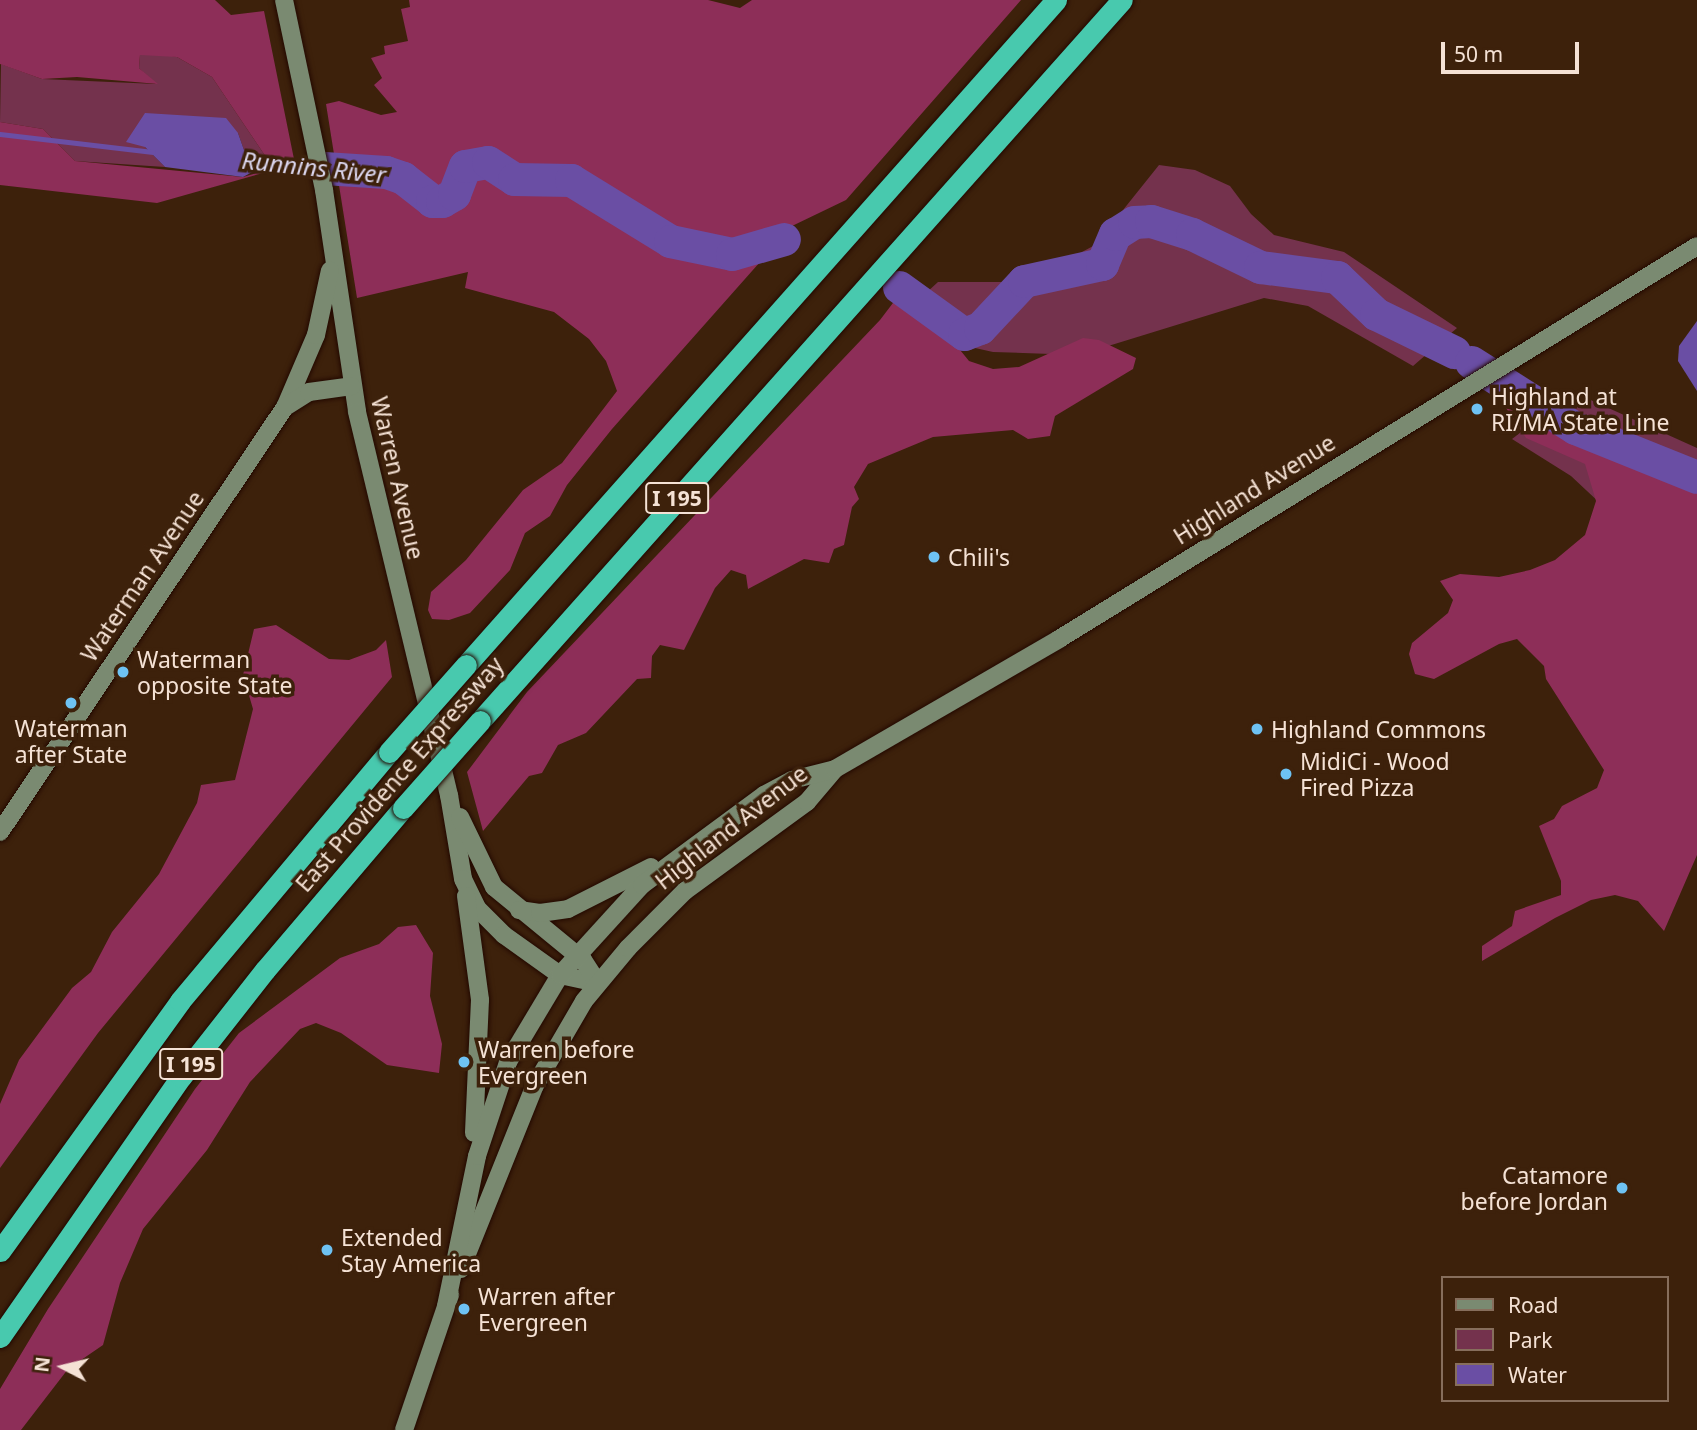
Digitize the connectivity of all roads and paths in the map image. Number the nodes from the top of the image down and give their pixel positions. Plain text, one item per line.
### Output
1 (284, 0) edge
2 (1056, 0) edge
3 (1122, 0) edge
4 (1697, 246) edge
5 (333, 256) junction
6 (352, 386) junction
7 (285, 407) junction
8 (835, 769) junction
9 (449, 795) junction
10 (0, 832) edge
11 (689, 848) junction
12 (463, 879) junction
13 (514, 907) junction
14 (577, 954) junction
15 (561, 975) junction
16 (598, 983) junction
17 (463, 1215) junction
18 (0, 1251) edge
19 (446, 1306) junction
20 (0, 1337) edge
21 (404, 1430) edge

1 - 5 main road, Warren Avenue
2 - 18 highway, East Providence Expressway / I 195, bridge
3 - 20 highway, East Providence Expressway / I 195, bridge
4 - 8 main road, Highland Avenue
5 - 6 main road, Warren Avenue
5 - 7 main road
6 - 7 main road, Waterman Avenue
6 - 9 main road, Warren Avenue
7 - 10 main road, Waterman Avenue
8 - 11 main road, Highland Avenue
8 - 16 main road, Highland Avenue
9 - 12 main road, Warren Avenue
9 - 13 main road, Warren Avenue
11 - 13 main road
11 - 14 main road, Highland Avenue
12 - 15 main road, Warren Avenue
12 - 17 main road
13 - 14 main road, Warren Avenue
14 - 15 main road, Highland Avenue
14 - 16 main road, Warren Avenue
15 - 16 main road, Warren Avenue
15 - 17 main road
16 - 19 main road
17 - 19 main road
19 - 21 main road

